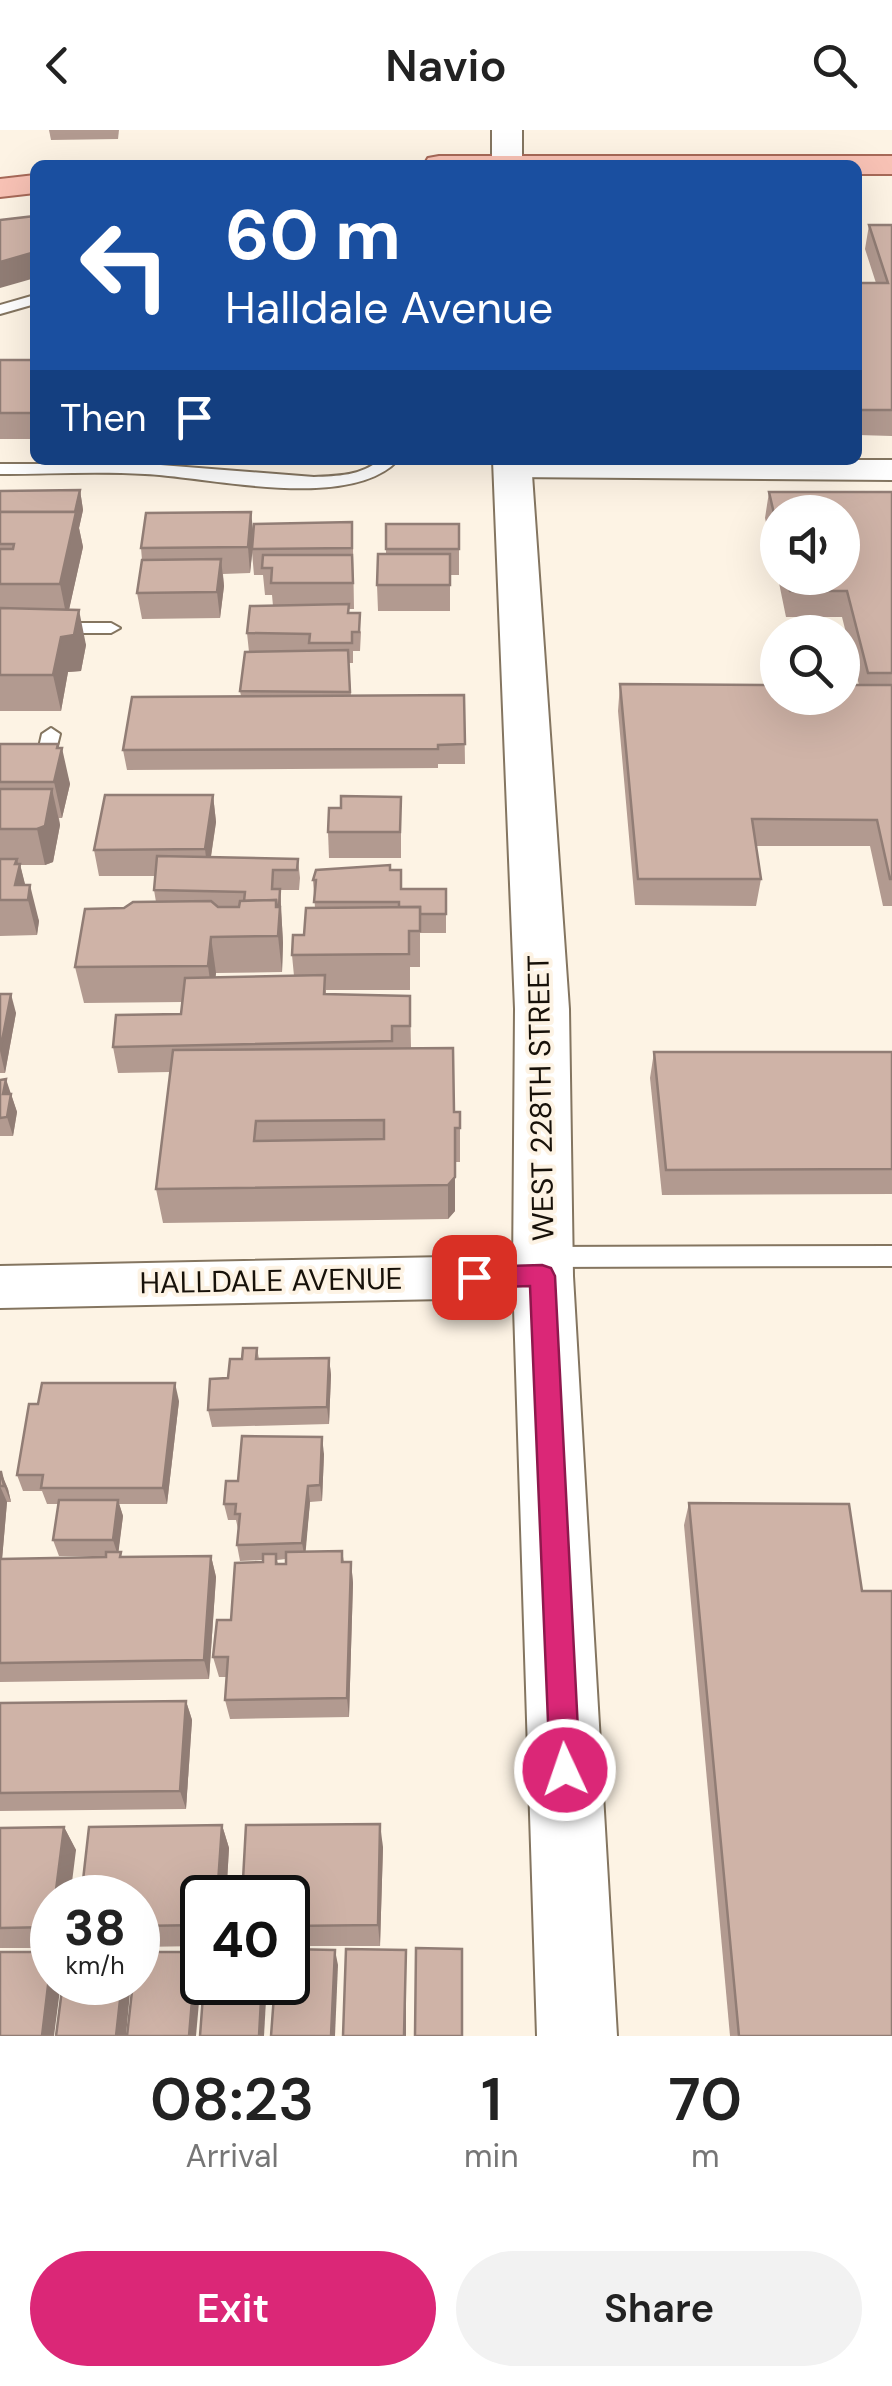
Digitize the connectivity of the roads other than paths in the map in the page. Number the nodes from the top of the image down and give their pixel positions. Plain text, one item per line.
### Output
1 (507, 130) edge
2 (508, 160) edge
3 (862, 165) edge
4 (892, 165) edge
5 (30, 185) edge
6 (0, 188) edge
7 (30, 301) edge
8 (0, 310) edge
9 (387, 465) edge
10 (513, 465) edge
11 (0, 469) edge
12 (892, 470) edge
13 (0, 628) edge
14 (112, 628) dead end
15 (50, 734) dead end
16 (0, 762) edge
17 (892, 1256) edge
18 (543, 1267) junction
19 (0, 1287) edge
20 (577, 2036) edge

1 - 2 street
3 - 4 main road
5 - 6 main road
7 - 8 lane
9 - 11 lane
10 - 12 street
10 - 18 street, WEST 228TH STREET
13 - 14 lane
15 - 16 lane
17 - 18 lane
18 - 19 street, HALLDALE AVENUE
18 - 20 street, WEST 228TH STREET

